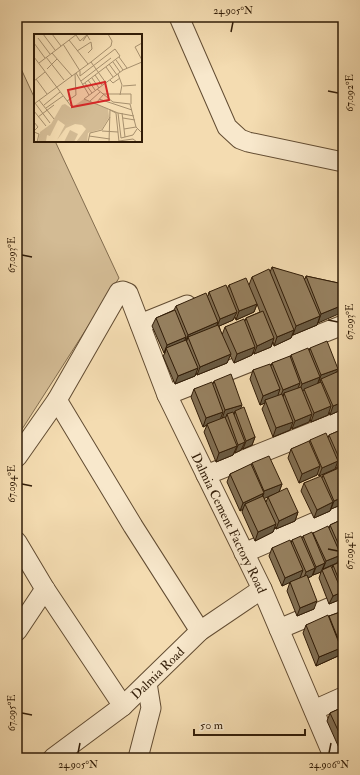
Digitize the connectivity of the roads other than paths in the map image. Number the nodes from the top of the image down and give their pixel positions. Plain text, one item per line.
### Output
1 (180, 17) edge
2 (343, 162) edge
3 (203, 298) edge
4 (140, 324) junction
5 (343, 325) edge
6 (167, 395) junction
7 (57, 400) junction
8 (343, 420) edge
9 (17, 458) edge
10 (206, 475) junction
11 (343, 510) edge
12 (17, 542) edge
13 (244, 553) junction
14 (45, 589) junction
15 (262, 589) junction
16 (343, 602) edge
17 (279, 629) junction
18 (17, 630) edge
19 (200, 631) junction
20 (147, 682) junction
21 (343, 697) edge
22 (123, 706) junction
23 (314, 710) junction
24 (53, 758) edge
25 (138, 758) edge
26 (334, 758) edge

1 - 2 street
3 - 4 street
4 - 6 street, Dalmia Cement Factory Road
4 - 7 street, Dalmia Cement Factory Road
5 - 6 street
6 - 10 street, Dalmia Cement Factory Road
7 - 9 street
7 - 19 street
8 - 10 street
10 - 13 street, Dalmia Cement Factory Road
11 - 13 street
12 - 14 street
13 - 15 street, Dalmia Cement Factory Road
14 - 18 street
14 - 22 street
15 - 17 street, Dalmia Cement Factory Road
15 - 19 street, Dalmia Road
16 - 17 street
17 - 23 street, Dalmia Cement Factory Road
19 - 20 street, Dalmia Road
20 - 22 street, Dalmia Road
20 - 25 street
21 - 23 street
22 - 24 street, Dalmia Road
23 - 26 street, Dalmia Cement Factory Road

